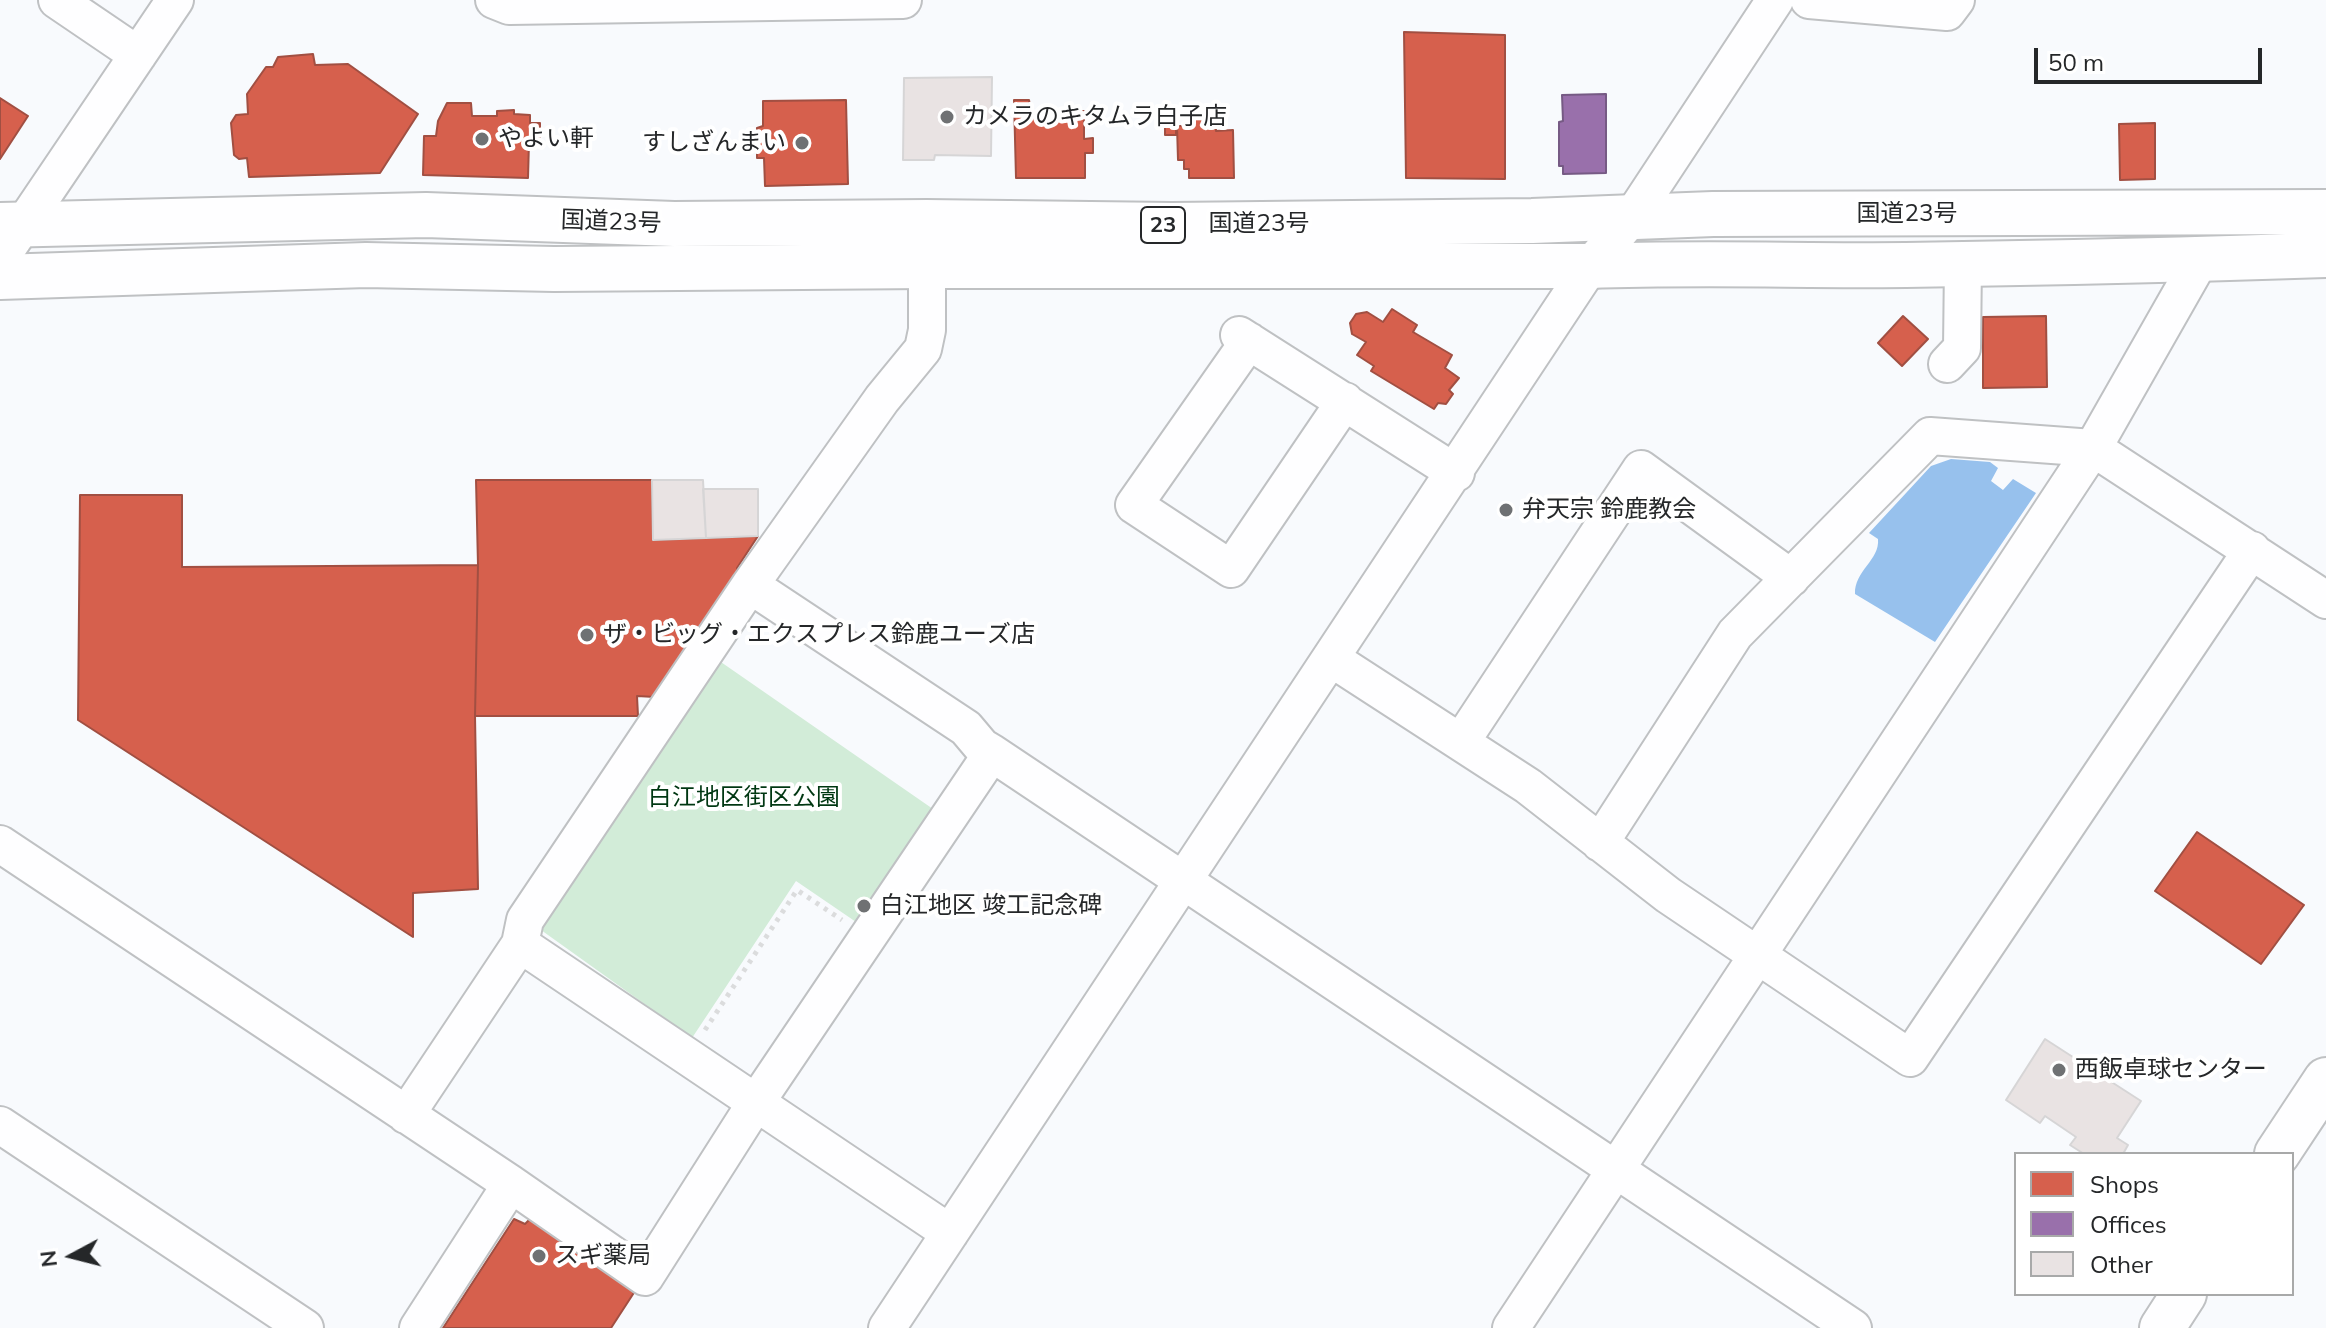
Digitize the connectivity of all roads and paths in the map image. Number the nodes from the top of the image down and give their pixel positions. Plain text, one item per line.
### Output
1 (57, 0) edge
2 (175, 0) edge
3 (903, 0) edge
4 (1775, 0) edge
5 (1809, 0) edge
6 (1956, 0) edge
7 (505, 2) edge
8 (772, 2) edge
9 (138, 55) junction
10 (2326, 212) edge
11 (1632, 217) junction
12 (12, 225) edge
13 (2326, 255) edge
14 (0, 259) edge
15 (2200, 260) junction
16 (1963, 263) junction
17 (927, 266) junction
18 (1590, 266) junction
19 (0, 277) edge
20 (1947, 364) dead end
21 (1345, 401) junction
22 (2093, 448) junction
23 (1456, 473) junction
24 (2252, 550) junction
25 (1791, 578) junction
26 (750, 585) junction
27 (2326, 600) edge
28 (1332, 659) junction
29 (1461, 742) junction
30 (992, 753) junction
31 (1600, 843) junction
32 (0, 844) edge
33 (1181, 881) junction
34 (868, 937) junction
35 (520, 944) junction
36 (1757, 956) junction
37 (686, 1057) junction
38 (2326, 1080) edge
39 (755, 1104) junction
40 (406, 1115) junction
41 (1, 1129) edge
42 (2278, 1152) edge
43 (1618, 1170) junction
44 (511, 1184) junction
45 (950, 1233) junction
46 (2183, 1296) edge
47 (305, 1328) edge
48 (418, 1328) edge
49 (887, 1328) edge
50 (1511, 1328) edge
51 (1853, 1328) edge
52 (2162, 1328) edge

1 - 9 street
2 - 9 street
3 - 8 street
4 - 11 street
5 - 6 street
7 - 8 street
9 - 12 street
10 - 11 main road, 国道23号 / 23
11 - 12 main road, 国道23号 / 23
11 - 18 street
12 - 14 street
13 - 15 main road, 国道23号 / 23
15 - 16 main road, 国道23号 / 23
15 - 22 street
16 - 18 main road, 国道23号 / 23
16 - 20 street
17 - 18 main road, 国道23号 / 23
17 - 19 main road, 国道23号 / 23
17 - 26 street
18 - 23 street
21 - 21 street
21 - 23 street
22 - 24 street
22 - 25 street
22 - 36 street
23 - 28 street
24 - 27 street
24 - 36 street
25 - 29 street
25 - 31 street
26 - 30 street
26 - 35 street
28 - 29 street
28 - 33 street
29 - 31 street
30 - 33 street
30 - 34 street
31 - 36 street
32 - 40 street
33 - 43 street
33 - 45 street
34 - 37 path
34 - 39 street
35 - 37 street
35 - 40 street
36 - 43 street
37 - 39 street
38 - 42 main road
39 - 44 street
39 - 45 street
40 - 44 street
41 - 47 street
43 - 50 street
43 - 51 street
44 - 48 street
45 - 49 street
46 - 52 main road

